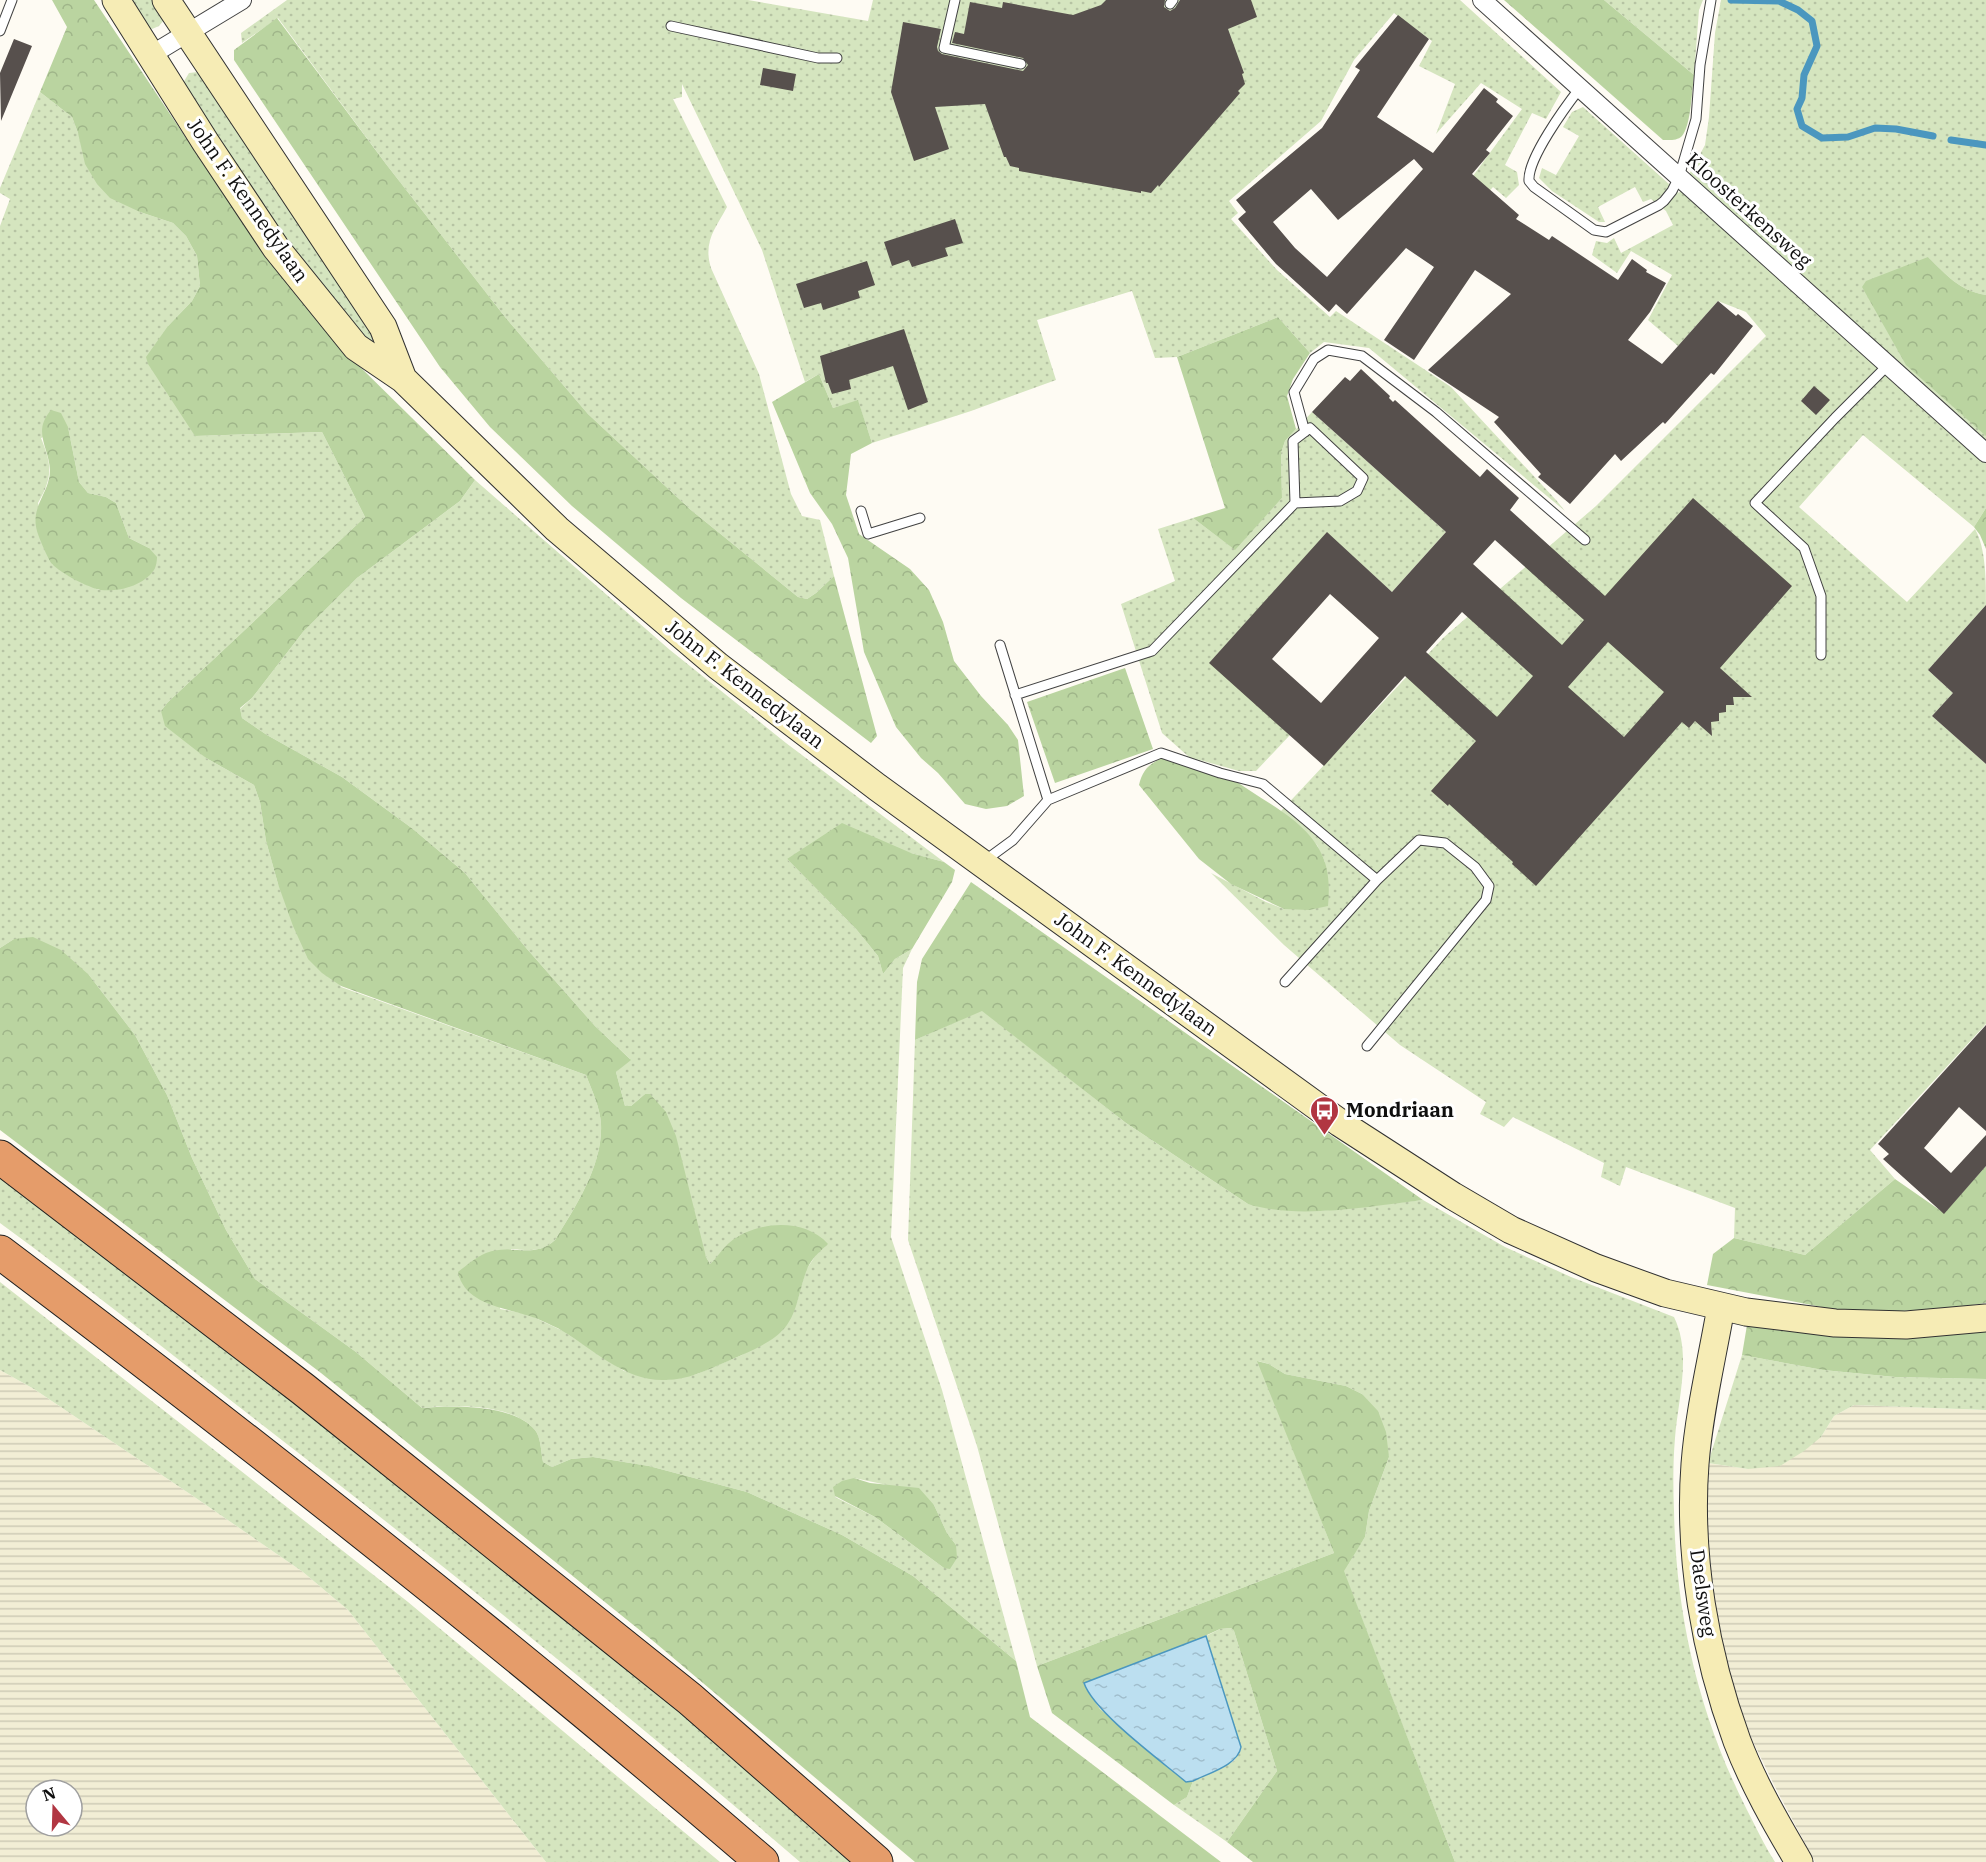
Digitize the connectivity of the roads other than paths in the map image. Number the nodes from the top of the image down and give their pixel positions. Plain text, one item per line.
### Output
1 (12, 0) edge
2 (116, 0) edge
3 (166, 0) edge
4 (242, 0) edge
5 (955, 0) edge
6 (1482, 0) edge
7 (1711, 0) edge
8 (671, 26) dead end
9 (0, 31) edge
10 (188, 33) junction
11 (151, 55) junction
12 (837, 58) dead end
13 (1021, 64) dead end
14 (1580, 88) junction
15 (1679, 177) junction
16 (1887, 366) junction
17 (403, 379) junction
18 (1305, 432) junction
19 (1986, 453) edge
20 (1294, 503) junction
21 (861, 511) dead end
22 (920, 518) dead end
23 (1585, 540) dead end
24 (1000, 645) dead end
25 (1821, 655) dead end
26 (1015, 695) junction
27 (1048, 800) junction
28 (982, 862) junction
29 (1377, 880) junction
30 (1285, 982) dead end
31 (1367, 1046) dead end
32 (0, 1157) edge
33 (0, 1252) edge
34 (1721, 1307) junction
35 (1986, 1318) edge
36 (762, 1862) edge
37 (876, 1862) edge
38 (1799, 1862) edge

1 - 9 lane
2 - 11 street, John F. Kennedylaan
3 - 10 street, John F. Kennedylaan
4 - 10 street
5 - 13 lane
6 - 14 street, Kloosterkensweg
7 - 15 lane
8 - 12 lane
10 - 11 street
10 - 17 street, John F. Kennedylaan
11 - 17 street, John F. Kennedylaan
14 - 15 street, Kloosterkensweg
14 - 15 lane
15 - 16 street, Kloosterkensweg
16 - 19 street, Kloosterkensweg
16 - 25 lane
17 - 28 street, John F. Kennedylaan
18 - 20 lane
18 - 20 lane
18 - 23 lane
20 - 26 lane
21 - 22 lane
24 - 26 lane
26 - 27 lane
27 - 28 lane
27 - 29 lane
28 - 34 street, John F. Kennedylaan
29 - 30 lane
29 - 31 lane
32 - 37 highway
33 - 36 highway
34 - 35 street, John F. Kennedylaan
34 - 38 street, Daelsweg

